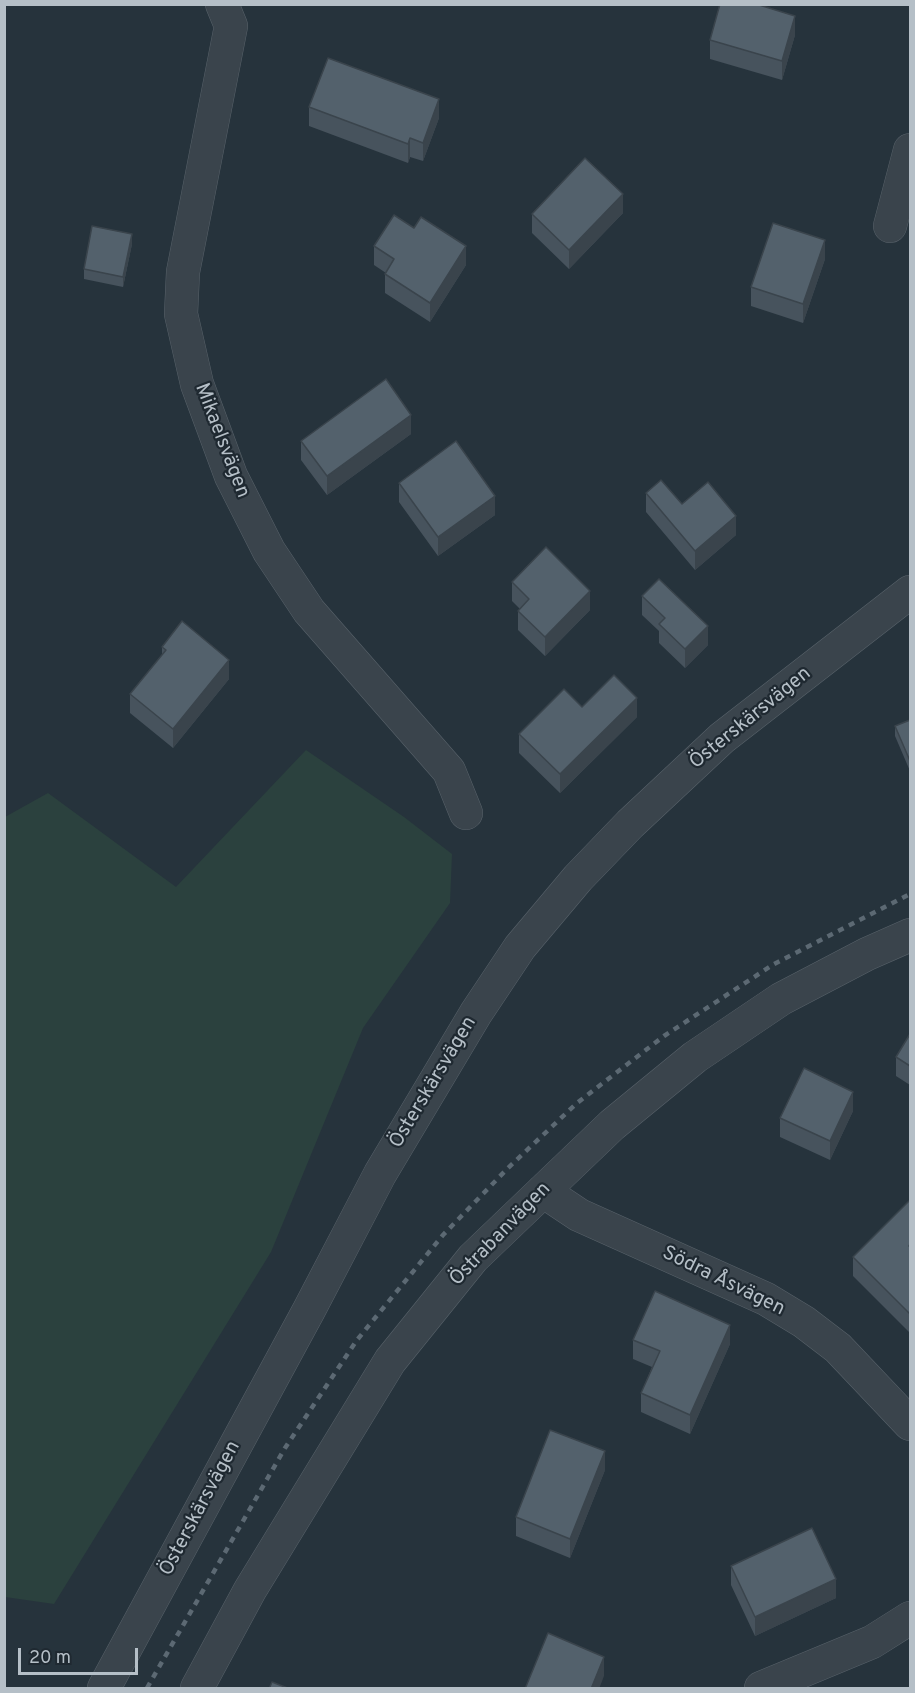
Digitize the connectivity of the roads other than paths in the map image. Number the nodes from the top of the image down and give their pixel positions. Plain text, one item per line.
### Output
1 (222, 4) edge
2 (910, 150) edge
3 (890, 226) dead end
4 (910, 592) edge
5 (466, 813) dead end
6 (910, 935) edge
7 (543, 1191) junction
8 (910, 1424) edge
9 (910, 1618) edge
10 (104, 1689) edge
11 (197, 1689) edge
12 (761, 1689) edge

1 - 5 street, Mikaelsvägen
2 - 3 street
4 - 10 street, Österskärsvägen
6 - 7 street, Östrabanvägen
7 - 8 street, Södra Åsvägen
7 - 11 street, Östrabanvägen
9 - 12 street

